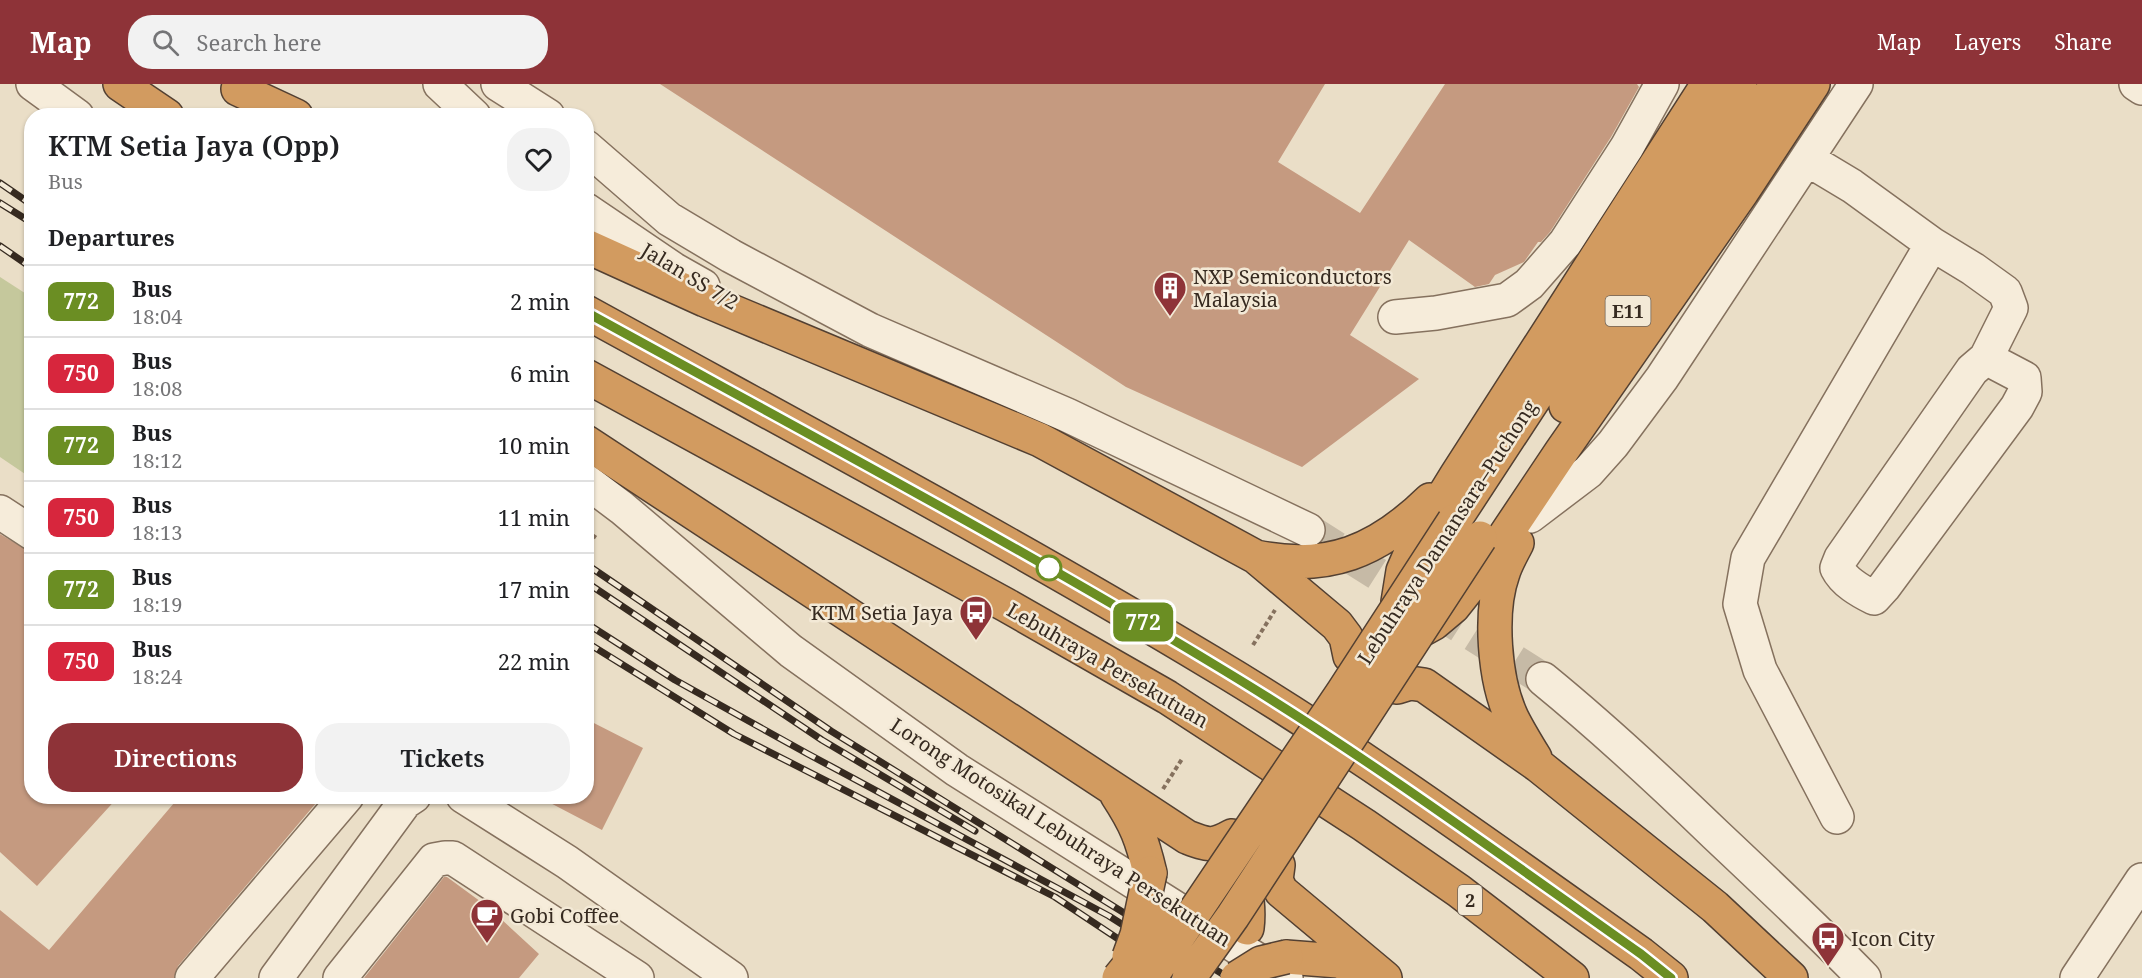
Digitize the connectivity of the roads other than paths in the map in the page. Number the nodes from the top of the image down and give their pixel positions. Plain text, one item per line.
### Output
1 (33, 84) edge
2 (120, 84) edge
3 (440, 84) edge
4 (498, 84) edge
5 (1662, 84) edge
6 (1708, 84) edge
7 (1740, 84) edge
8 (1777, 84) edge
9 (1813, 84) edge
10 (1856, 84) edge
11 (2136, 84) edge
12 (234, 87) edge
13 (2142, 88) edge
14 (66, 108) edge
15 (155, 108) edge
16 (265, 108) edge
17 (279, 108) edge
18 (466, 108) edge
19 (536, 108) edge
20 (594, 154) edge
21 (1807, 159) junction
22 (594, 215) edge
23 (1932, 244) junction
24 (594, 250) edge
25 (731, 256) junction
26 (674, 269) junction
27 (810, 298) junction
28 (594, 316) edge
29 (1395, 317) dead end
30 (796, 338) junction
31 (1986, 358) junction
32 (867, 367) junction
33 (594, 380) edge
34 (594, 447) edge
35 (1561, 453) junction
36 (1456, 476) junction
37 (594, 487) edge
38 (0, 512) edge
39 (1530, 516) junction
40 (24, 528) edge
41 (1308, 530) tunnel mouth
42 (1256, 557) junction
43 (1400, 638) junction
44 (1350, 656) junction
45 (1543, 679) tunnel mouth
46 (1397, 687) junction
47 (1539, 766) junction
48 (1112, 789) junction
49 (340, 804) edge
50 (404, 804) edge
51 (476, 804) edge
52 (1837, 817) dead end
53 (1232, 836) junction
54 (1241, 874) junction
55 (1280, 878) junction
56 (2142, 880) edge
57 (1286, 967) edge
58 (1131, 976) edge
59 (192, 978) edge
60 (276, 978) edge
61 (340, 978) edge
62 (637, 978) edge
63 (731, 978) edge
64 (1189, 978) edge
65 (1217, 978) edge
66 (1237, 978) edge
67 (1384, 978) edge
68 (1572, 978) edge
69 (1671, 978) edge
70 (1791, 978) edge
71 (1864, 978) edge
72 (2077, 978) edge

1 - 14 street
2 - 15 highway
3 - 18 street
4 - 19 street
5 - 29 street
6 - 36 highway
7 - 58 highway, Lebuhraya Damansara–Puchong / E11, bridge
8 - 64 highway, Lebuhraya Damansara–Puchong / E11, bridge
9 - 35 highway
10 - 21 street
11 - 13 street
12 - 16 highway
12 - 17 highway
20 - 25 street
21 - 23 street
21 - 39 street
22 - 26 street, Jalan SS 7/2
23 - 31 street
23 - 52 street
24 - 30 highway
25 - 26 street
25 - 27 street
26 - 30 street, Jalan SS 7/2
27 - 32 street
27 - 41 street
28 - 69 highway
30 - 32 highway
31 - 31 street
32 - 42 highway
33 - 68 highway, Lebuhraya Persekutuan / 2
34 - 48 highway
35 - 39 highway
35 - 43 highway
36 - 42 highway
36 - 43 highway
37 - 57 street, Lorong Motosikal Lebuhraya Persekutuan
38 - 40 street
39 - 47 highway
42 - 44 highway
43 - 44 highway
43 - 46 highway, bridge
44 - 53 highway
45 - 71 street
46 - 47 highway
46 - 55 highway
47 - 70 highway
48 - 53 highway
48 - 58 highway, bridge
49 - 59 street
50 - 60 street
51 - 63 street
53 - 54 highway
54 - 55 highway
54 - 58 highway, bridge
54 - 65 highway
55 - 67 highway
56 - 72 street
57 - 66 highway, bridge
57 - 67 highway
61 - 62 street

